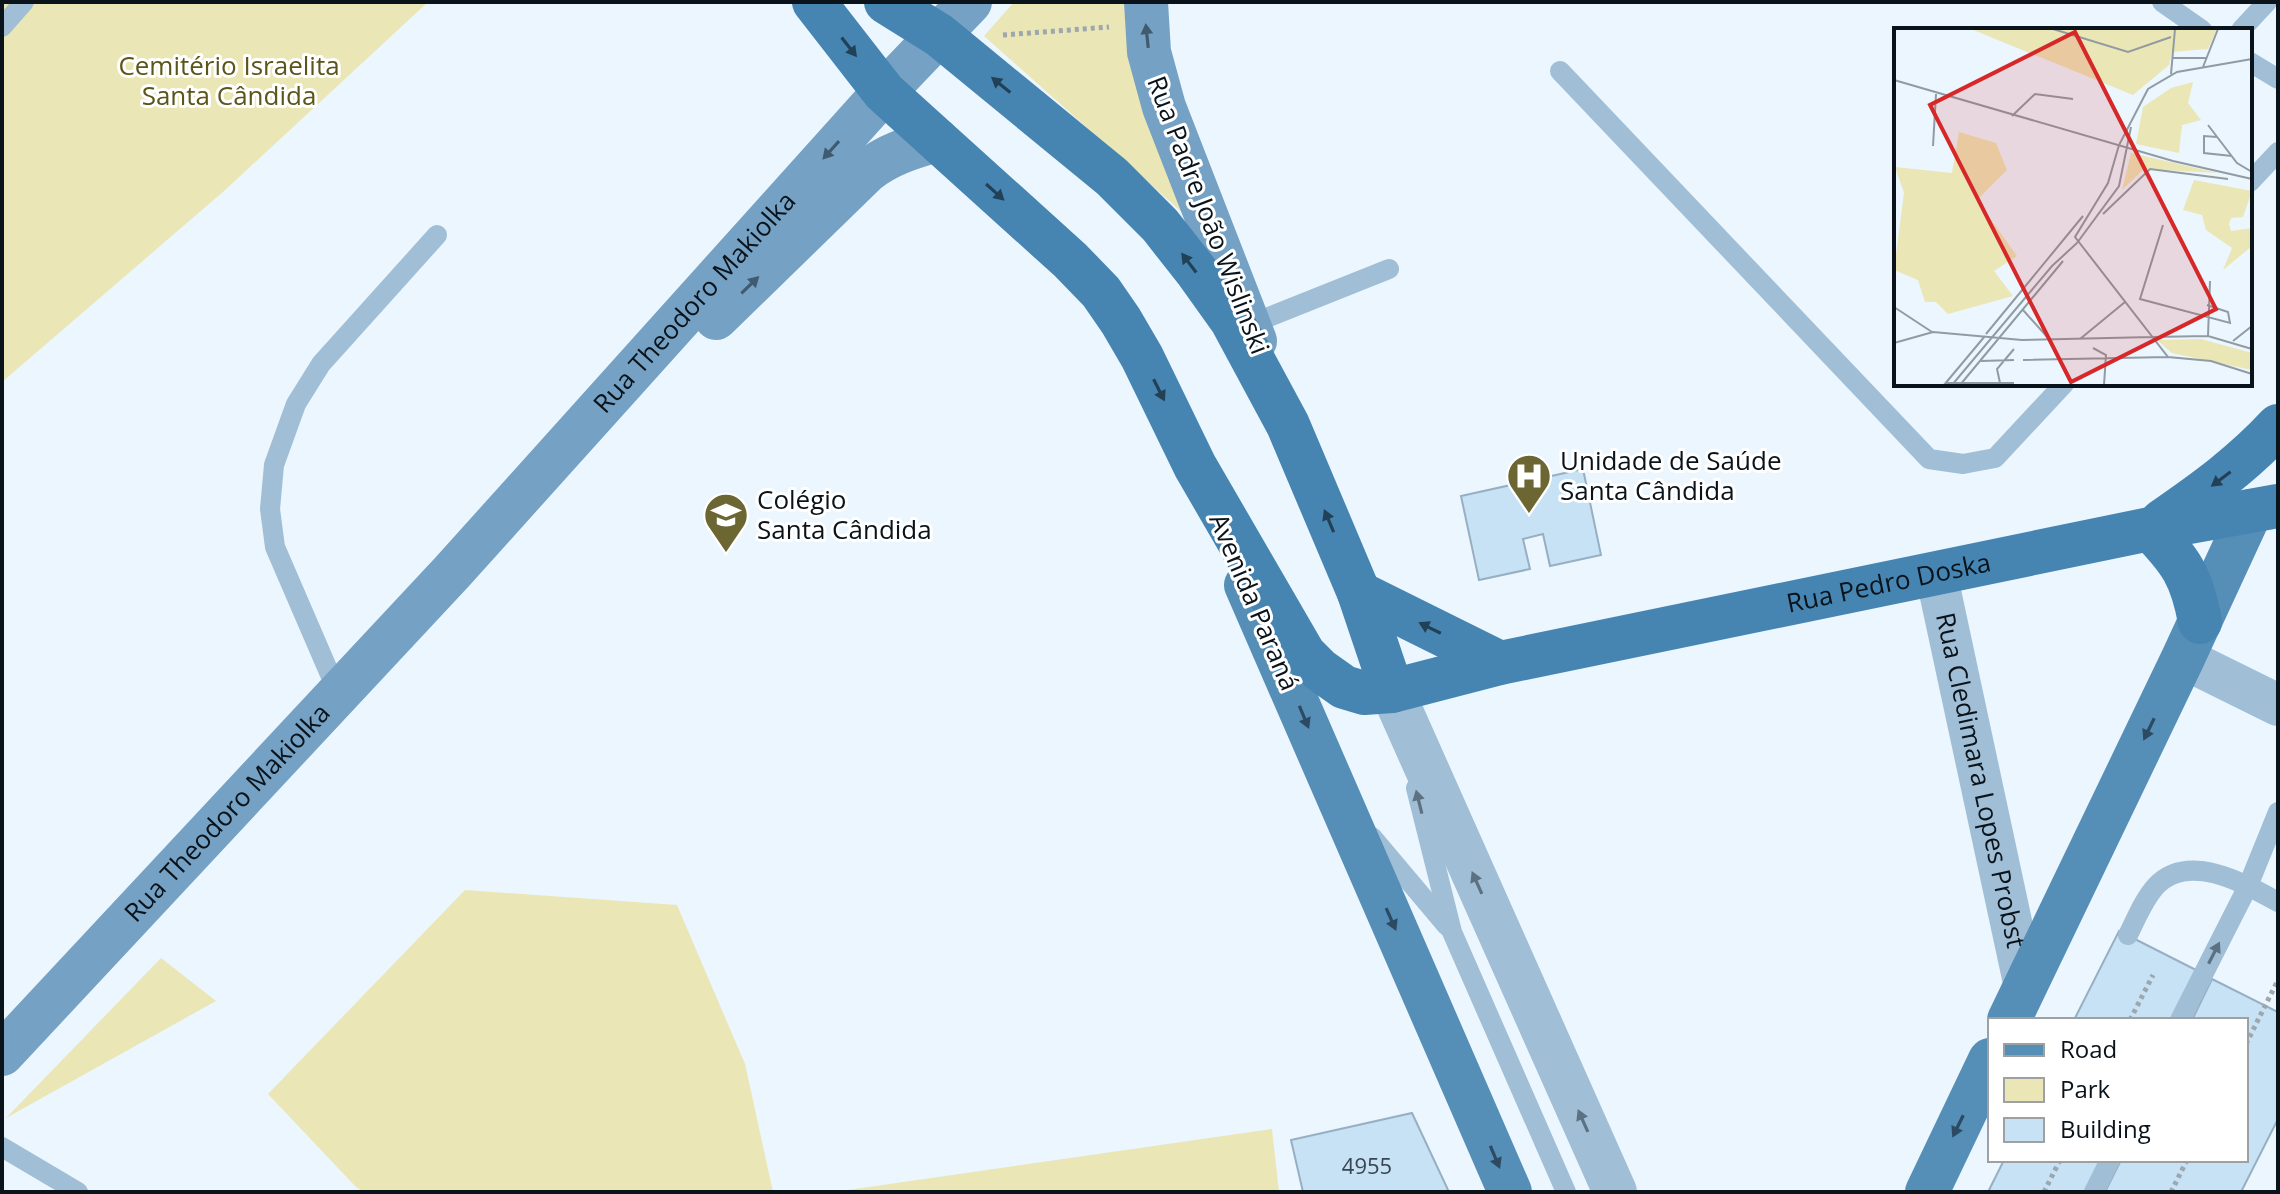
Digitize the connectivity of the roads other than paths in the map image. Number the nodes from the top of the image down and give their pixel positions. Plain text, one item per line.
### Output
1 (24, 2) edge
2 (814, 2) edge
3 (886, 2) edge
4 (970, 2) edge
5 (2163, 2) edge
6 (2267, 2) edge
7 (1146, 13) edge
8 (2, 27) edge
9 (2199, 28) edge
10 (2243, 28) edge
11 (939, 35) junction
12 (2252, 63) edge
13 (1560, 71) dead end
14 (2278, 79) edge
15 (884, 92) junction
16 (937, 140) junction
17 (2278, 152) edge
18 (2252, 180) edge
19 (437, 235) dead end
20 (1389, 269) dead end
21 (1249, 325) junction
22 (2062, 386) edge
23 (1288, 425) junction
24 (2278, 426) edge
25 (2278, 449) edge
26 (1195, 466) junction
27 (2264, 508) edge
28 (2150, 529) junction
29 (452, 572) junction
30 (1936, 573) junction
31 (1364, 608) junction
32 (2191, 640) junction
33 (1500, 663) junction
34 (1335, 681) junction
35 (1392, 691) junction
36 (338, 693) junction
37 (2278, 705) edge
38 (1338, 796) junction
39 (2278, 812) edge
40 (2248, 886) junction
41 (2278, 902) edge
42 (1452, 932) junction
43 (2128, 935) dead end
44 (2017, 1004) edge
45 (2181, 1018) edge
46 (2, 1054) edge
47 (1988, 1064) edge
48 (2, 1147) edge
49 (2109, 1162) edge
50 (78, 1192) edge
51 (1510, 1192) edge
52 (1566, 1192) edge
53 (1615, 1192) edge
54 (1927, 1192) edge
55 (2094, 1192) edge

1 - 8 lane
2 -> 15 highway, Avenida Paraná
3 - 11 highway
4 - 11 main road
5 - 9 lane
6 - 10 lane
21 -> 7 main road, Rua Padre João Wislinski
11 - 15 main road, Rua Theodoro Makiolka
23 -> 11 highway
12 - 14 lane
13 - 22 lane
15 - 16 highway, Avenida Paraná
15 -> 29 main road, Rua Theodoro Makiolka
16 -> 26 highway, Avenida Paraná
29 -> 16 main road, Rua Theodoro Makiolka
17 - 18 lane
19 - 36 lane
20 - 21 lane
21 - 23 main road, Rua Padre João Wislinski
31 -> 23 highway
24 -> 28 highway
25 - 27 highway
26 - 34 highway
26 -> 38 main road, Avenida Paraná
27 - 28 highway, Rua Pedro Doska
27 - 32 main road
28 - 30 highway, Rua Pedro Doska
28 - 32 highway
29 - 36 main road, Rua Theodoro Makiolka
30 - 33 highway, Rua Pedro Doska
30 - 44 street, Rua Cledimara Lopes Probst
33 -> 31 highway
31 - 34 highway
31 - 35 highway
32 - 37 street
32 -> 44 main road
33 - 35 highway, Rua Pedro Doska
34 - 35 highway, Rua Pedro Doska
42 -> 35 lane
53 -> 35 street
36 - 46 main road, Rua Theodoro Makiolka
38 - 42 lane
38 -> 51 main road, Avenida Paraná
39 - 40 lane
40 - 41 lane
40 - 43 lane
45 -> 40 lane
42 - 52 lane
47 -> 54 main road
48 - 50 lane
49 - 55 lane

